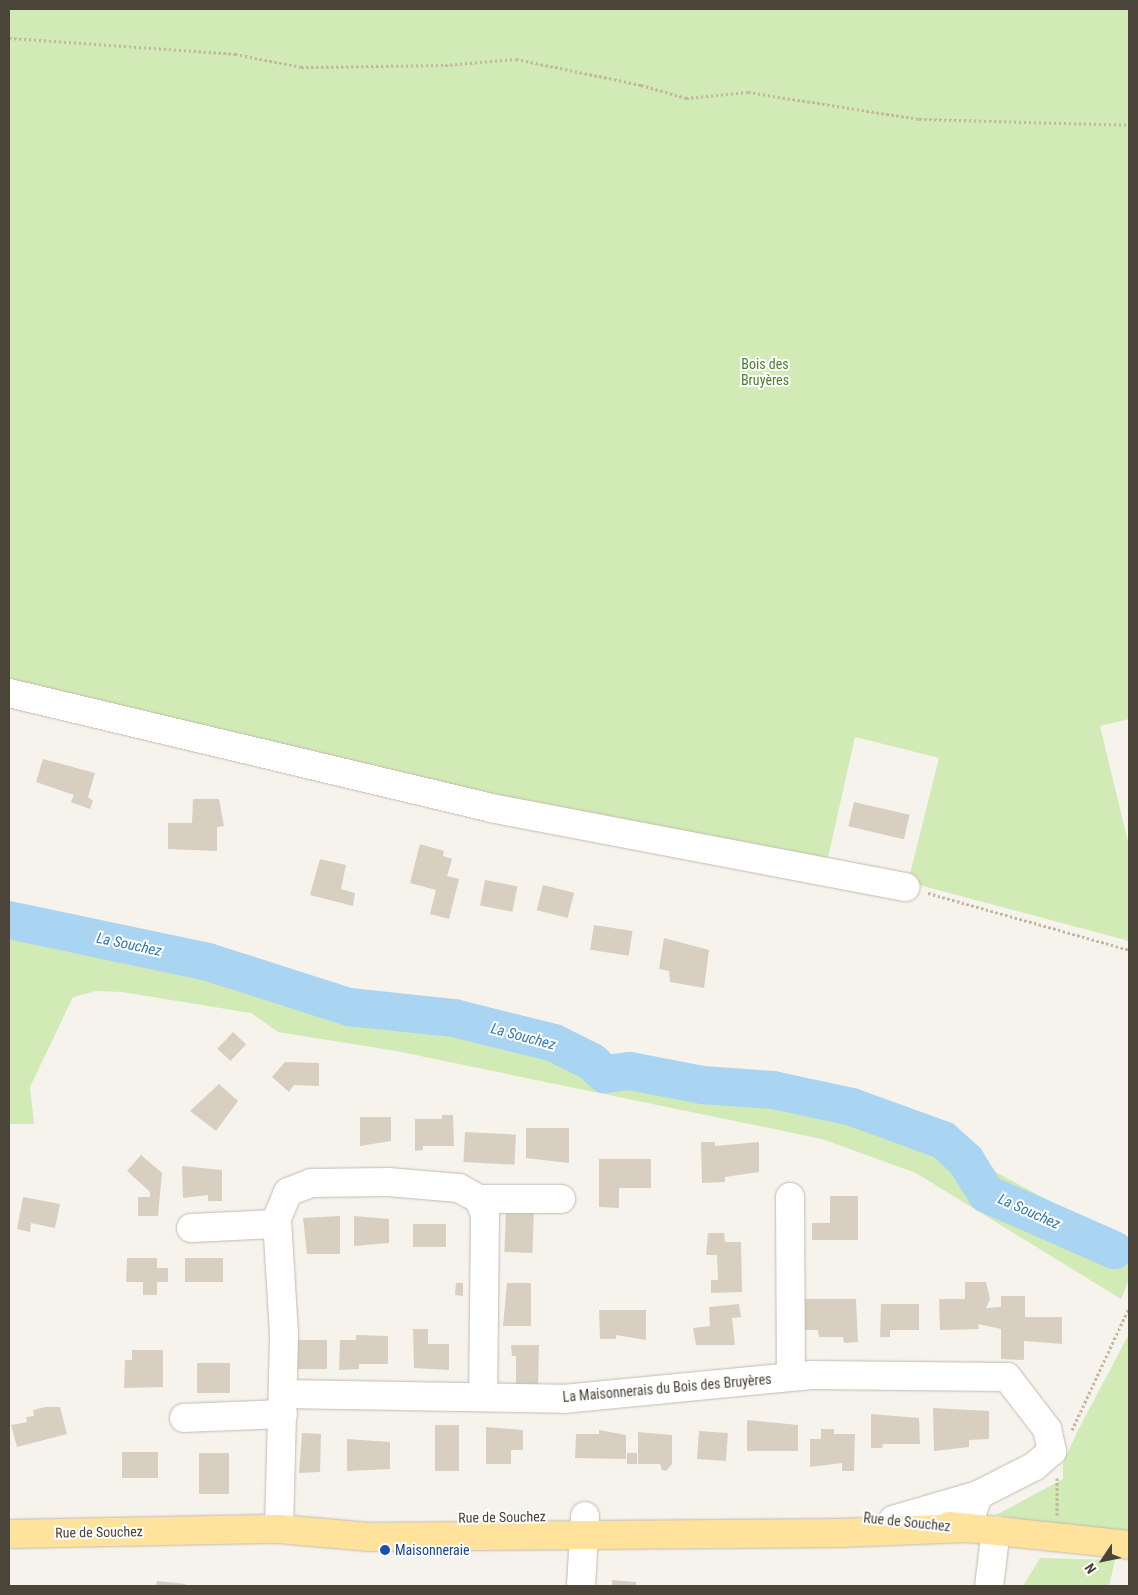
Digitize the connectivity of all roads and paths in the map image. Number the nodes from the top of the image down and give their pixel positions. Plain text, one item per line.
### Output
1 (9, 38) edge
2 (1129, 124) edge
3 (9, 693) edge
4 (906, 887) joint
5 (1129, 950) edge
6 (790, 1197) dead end
7 (479, 1199) junction
8 (561, 1199) dead end
9 (277, 1224) junction
10 (191, 1228) dead end
11 (1129, 1308) edge
12 (791, 1376) junction
13 (483, 1395) junction
14 (283, 1404) junction
15 (184, 1418) dead end
16 (1064, 1436) junction
17 (1058, 1470) dead end
18 (978, 1495) junction
19 (893, 1520) junction
20 (585, 1525) junction
21 (967, 1528) junction
22 (279, 1529) junction
23 (996, 1530) junction
24 (9, 1534) edge
25 (1054, 1537) junction
26 (1129, 1545) edge
27 (581, 1586) edge
28 (989, 1586) edge

1 - 2 path
3 - 4 street
4 - 5 path
6 - 12 street, La Maisonnerais du Bois des Bruyères
7 - 8 street
7 - 9 street
7 - 13 street
9 - 10 street
9 - 14 street
11 - 16 path
12 - 13 street, La Maisonnerais du Bois des Bruyères
12 - 16 street, La Maisonnerais du Bois des Bruyères
13 - 14 street, La Maisonnerais du Bois des Bruyères
14 - 15 street, La Maisonnerais du Bois des Bruyères
14 - 22 street
16 - 18 street
17 - 25 path
18 - 19 street
18 - 21 street
19 - 20 main road, Rue de Souchez
19 - 21 main road, Rue de Souchez
20 - 21 main road, Rue de Souchez
20 - 22 main road, Rue de Souchez
20 - 27 street
21 - 23 main road
22 - 24 main road, Rue de Souchez
23 - 25 main road
23 - 28 street
25 - 26 main road

